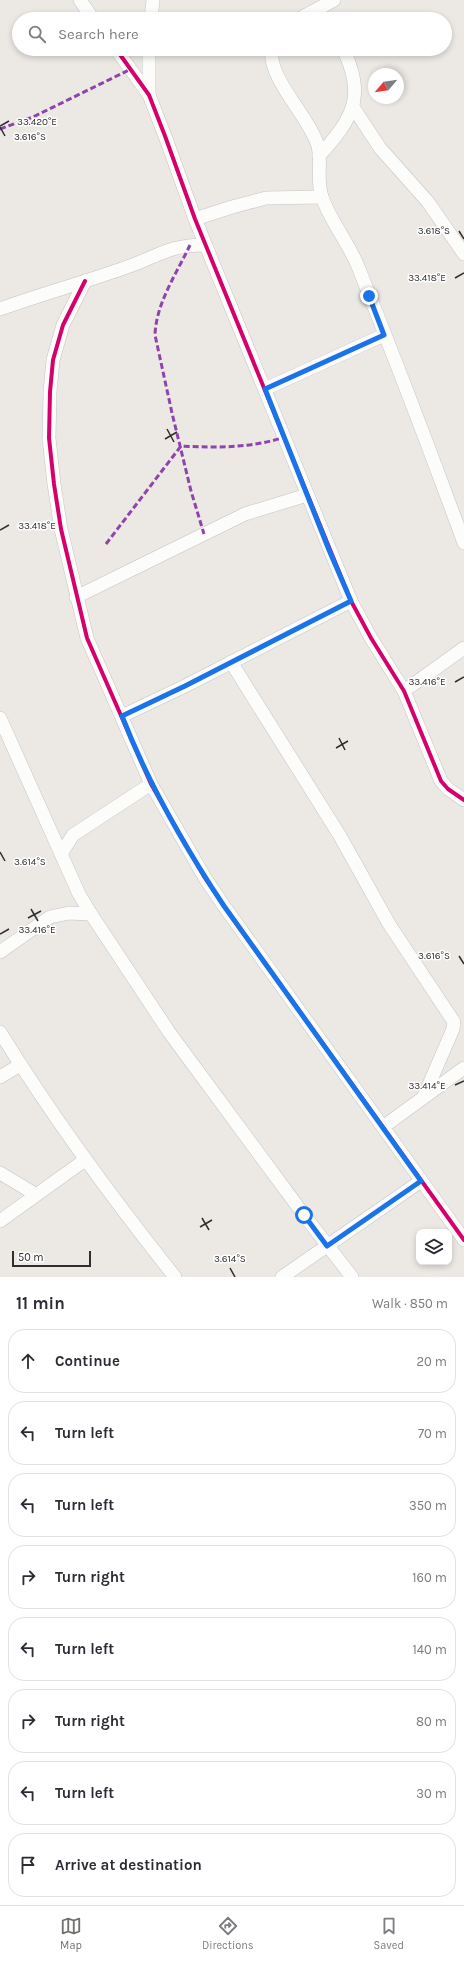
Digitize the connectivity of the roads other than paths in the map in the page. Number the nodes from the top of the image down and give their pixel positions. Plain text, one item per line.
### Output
1 (80, 0) edge
2 (153, 0) edge
3 (334, 0) edge
4 (88, 12) edge
5 (152, 12) edge
6 (326, 12) edge
7 (121, 56) edge
8 (149, 56) edge
9 (271, 56) edge
10 (345, 56) edge
11 (149, 95) junction
12 (353, 106) junction
13 (319, 156) junction
14 (322, 197) junction
15 (194, 219) junction
16 (205, 245) junction
17 (464, 254) edge
18 (85, 281) junction
19 (0, 309) edge
20 (384, 335) junction
21 (265, 389) junction
22 (307, 495) junction
23 (464, 543) edge
24 (76, 597) junction
25 (351, 601) junction
26 (464, 648) edge
27 (231, 662) junction
28 (404, 691) junction
29 (122, 716) junction
30 (0, 718) edge
31 (151, 784) junction
32 (464, 800) edge
33 (61, 854) junction
34 (91, 914) junction
35 (0, 952) edge
36 (0, 1032) edge
37 (20, 1065) junction
38 (464, 1068) edge
39 (0, 1077) edge
40 (424, 1096) junction
41 (382, 1128) junction
42 (85, 1160) junction
43 (0, 1173) edge
44 (421, 1181) junction
45 (35, 1194) junction
46 (0, 1221) edge
47 (464, 1240) edge
48 (327, 1246) junction
49 (175, 1277) edge
50 (282, 1277) edge
51 (352, 1277) edge

1 - 4 street
2 - 5 street
3 - 6 street
7 - 11 street
8 - 11 street
9 - 13 street
10 - 12 street
11 - 15 street
12 - 13 street
12 - 17 street
13 - 14 street
14 - 15 street
14 - 20 street
15 - 16 street
16 - 18 street
16 - 21 street
18 - 19 street
18 - 24 street
20 - 21 street
20 - 23 street
21 - 22 street
22 - 24 street
22 - 25 street
24 - 29 street
25 - 27 street
25 - 28 street
26 - 28 street
27 - 29 street
27 - 40 street
28 - 32 street
29 - 31 street
30 - 33 street
31 - 33 street
31 - 41 street
33 - 34 street
34 - 35 street
34 - 48 street
36 - 37 street
37 - 39 street
37 - 42 street
38 - 40 street
40 - 41 street
41 - 44 street
42 - 45 street
42 - 49 street
43 - 45 street
44 - 47 street
44 - 48 street
45 - 46 street
48 - 50 street
48 - 51 street

